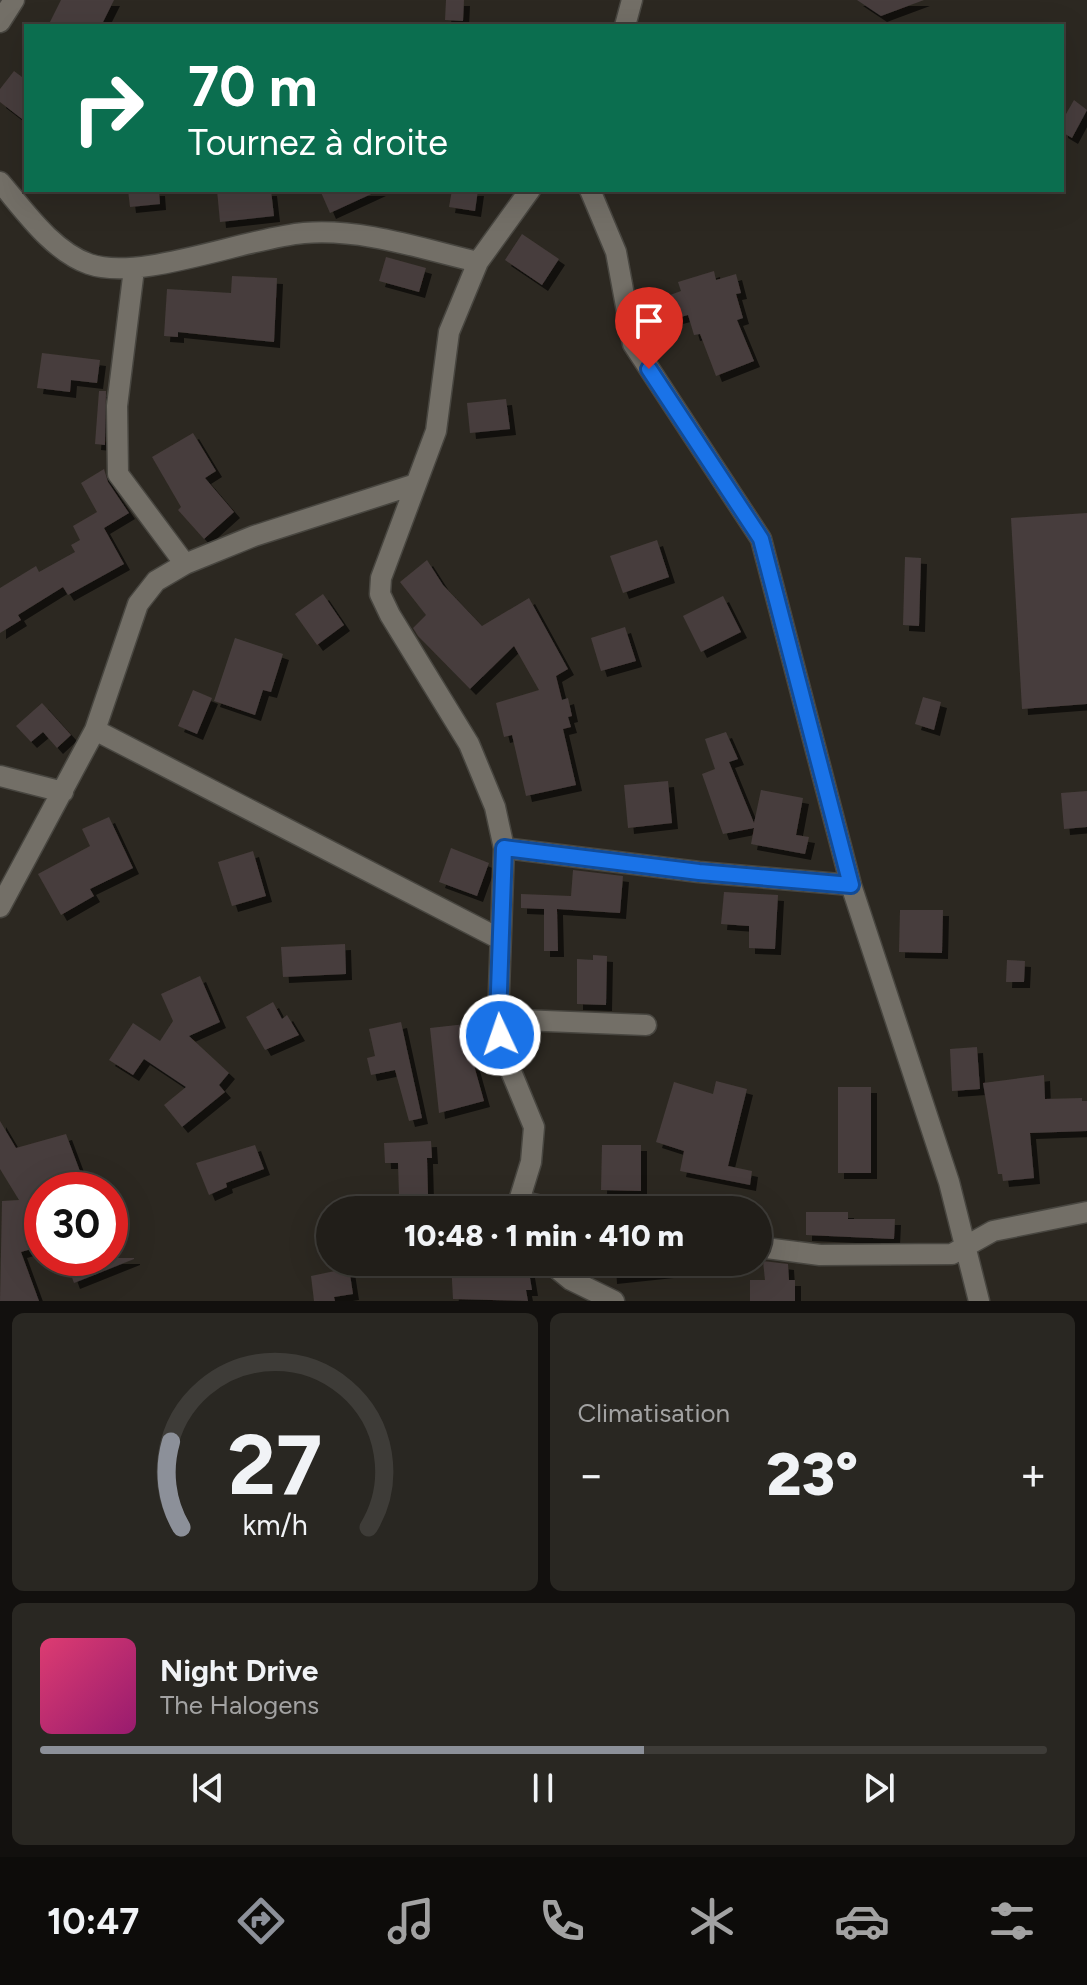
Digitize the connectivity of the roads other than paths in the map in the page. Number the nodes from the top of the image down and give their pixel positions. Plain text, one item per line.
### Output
1 (14, 0) edge
2 (632, 0) edge
3 (0, 22) edge
4 (626, 24) edge
5 (0, 182) edge
6 (529, 192) edge
7 (591, 192) edge
8 (478, 262) junction
9 (134, 269) junction
10 (416, 484) junction
11 (185, 564) junction
12 (95, 730) junction
13 (0, 776) edge
14 (63, 792) junction
15 (504, 848) junction
16 (851, 885) junction
17 (0, 907) edge
18 (500, 939) junction
19 (498, 1019) junction
20 (646, 1025) dead end
21 (522, 1196) edge
22 (1087, 1212) edge
23 (966, 1247) junction
24 (772, 1249) edge
25 (566, 1276) edge
26 (614, 1301) edge
27 (979, 1301) edge

1 - 3 street
2 - 4 street
5 - 9 street
6 - 8 street
7 - 16 street
8 - 9 street
8 - 10 street
9 - 11 street
10 - 11 street
10 - 15 street
11 - 12 street
12 - 14 street
12 - 18 street
13 - 14 street
14 - 17 street
15 - 16 street
15 - 18 street
16 - 23 street
18 - 19 street
19 - 20 street
19 - 21 street
22 - 23 street
23 - 24 street
23 - 27 street
25 - 26 street

